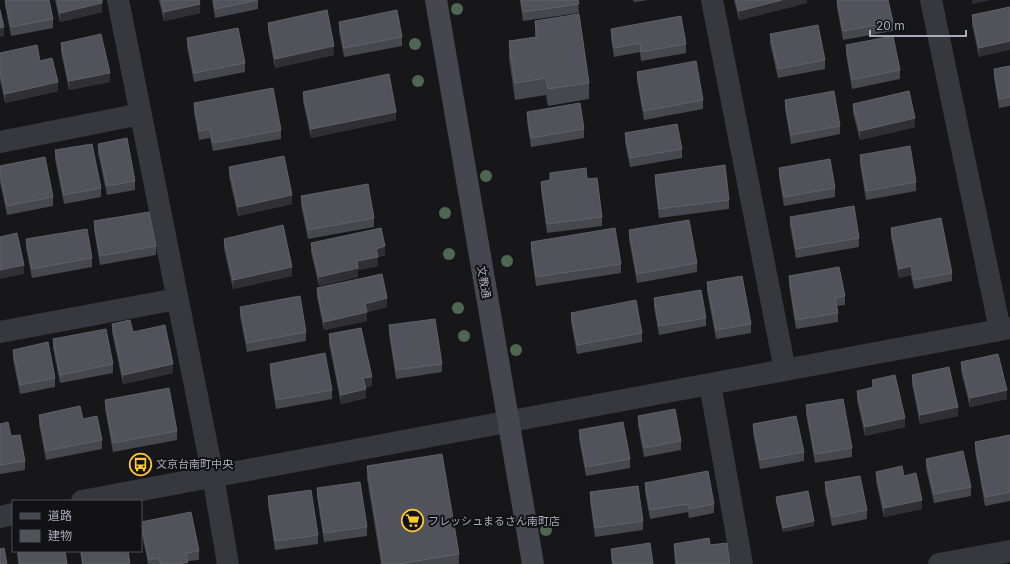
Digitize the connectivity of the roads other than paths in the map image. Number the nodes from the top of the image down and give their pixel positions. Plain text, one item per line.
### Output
1 (118, 0) edge
2 (436, 0) edge
3 (712, 0) edge
4 (931, 0) edge
5 (140, 114) junction
6 (0, 142) edge
7 (177, 299) junction
8 (1005, 329) edge
9 (0, 332) edge
10 (785, 370) junction
11 (710, 384) junction
12 (509, 421) junction
13 (212, 476) junction
14 (87, 500) edge
15 (12, 514) edge
16 (0, 517) edge
17 (1010, 551) edge
18 (228, 564) edge
19 (534, 564) edge
20 (742, 564) edge
21 (939, 564) edge

1 - 5 street
2 - 12 street, 文教通
3 - 10 street
4 - 8 street
5 - 6 street
5 - 7 street
7 - 9 street
7 - 13 street
8 - 10 street
10 - 11 street
11 - 12 street
11 - 20 street
12 - 13 street
12 - 19 street, 文教通
13 - 14 street
13 - 18 street
15 - 16 street
17 - 21 street

